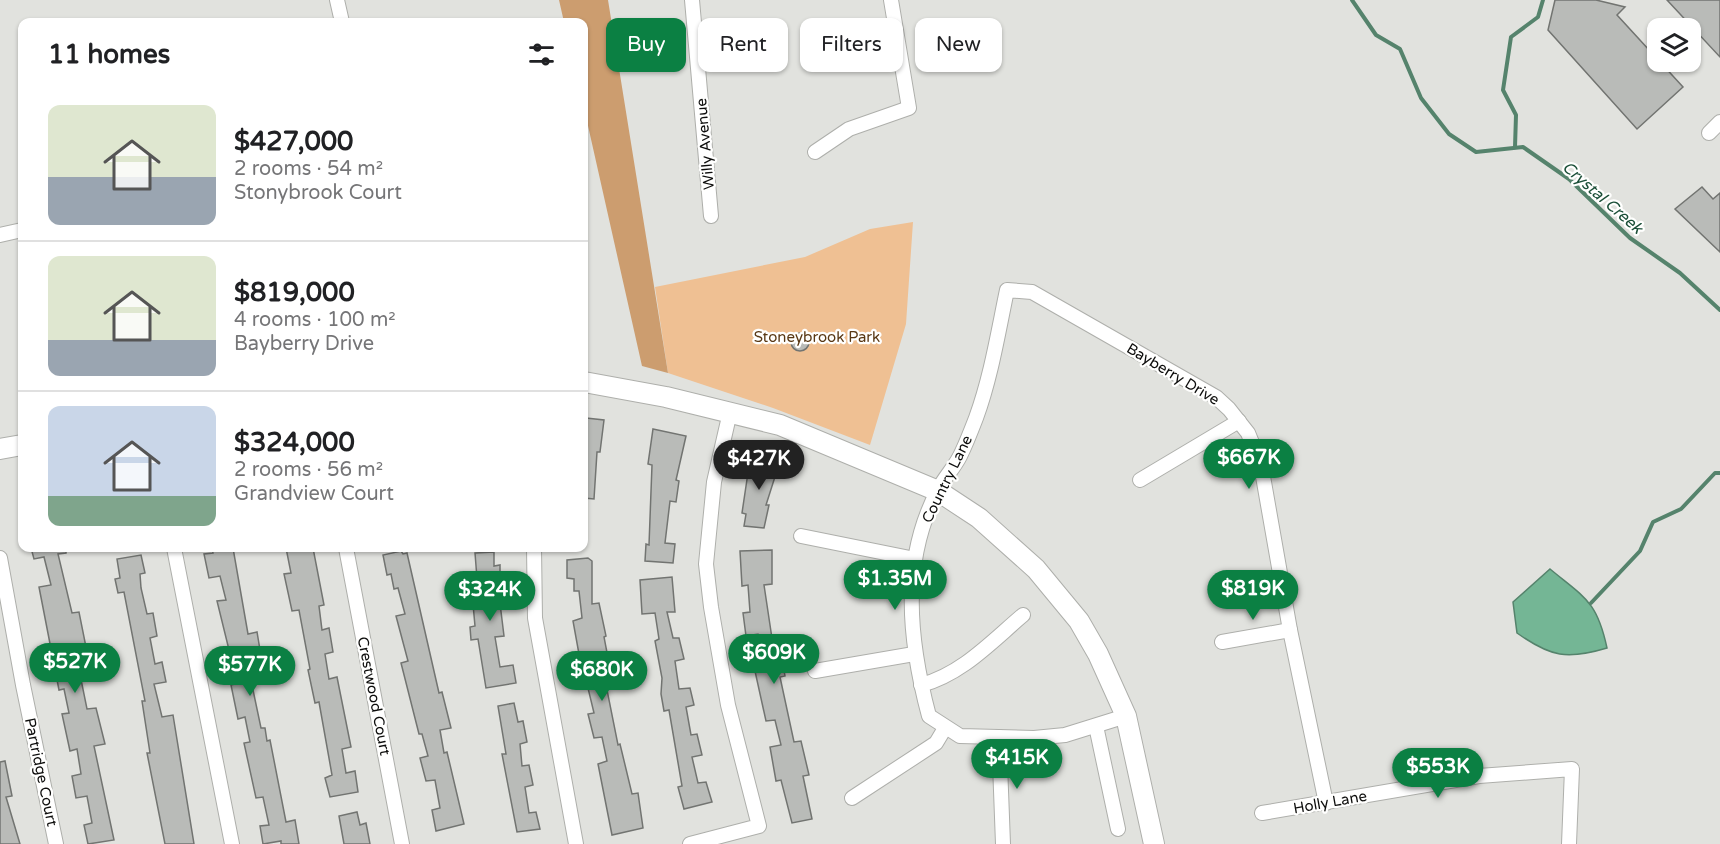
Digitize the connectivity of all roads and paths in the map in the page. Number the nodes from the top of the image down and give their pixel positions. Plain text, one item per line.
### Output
1 (337, 0) edge
2 (692, 0) edge
3 (891, 0) edge
4 (341, 18) edge
5 (1720, 122) edge
6 (1709, 133) dead end
7 (814, 152) dead end
8 (711, 216) dead end
9 (18, 232) edge
10 (0, 235) edge
11 (1007, 290) joint
12 (588, 383) edge
13 (730, 412) junction
14 (1239, 421) junction
15 (18, 446) edge
16 (0, 448) edge
17 (1140, 480) dead end
18 (938, 491) junction
19 (801, 536) dead end
20 (175, 552) edge
21 (347, 552) edge
22 (534, 552) edge
23 (0, 558) edge
24 (915, 560) junction
25 (1023, 615) dead end
26 (1290, 630) junction
27 (1221, 642) dead end
28 (914, 654) junction
29 (815, 671) dead end
30 (921, 685) junction
31 (1126, 717) junction
32 (1096, 726) junction
33 (945, 728) junction
34 (999, 737) junction
35 (852, 798) dead end
36 (1326, 802) junction
37 (1262, 813) dead end
38 (1119, 829) dead end
39 (56, 844) edge
40 (232, 844) edge
41 (402, 844) edge
42 (576, 844) edge
43 (690, 844) edge
44 (1003, 844) edge
45 (1154, 844) edge
46 (1569, 844) edge

1 - 4 street
2 - 8 street, Willy Avenue
3 - 7 street
5 - 6 street
9 - 10 street
11 - 14 street, Bayberry Drive
11 - 18 street, Country Lane
12 - 13 street
13 - 18 street
13 - 43 street
14 - 17 street
14 - 26 street, Bayberry Drive
15 - 16 street
18 - 24 street, Country Lane
18 - 31 street
19 - 24 street
20 - 40 street
21 - 41 street, Crestwood Court
22 - 42 street
23 - 39 street, Partridge Court
24 - 28 street, Country Lane
25 - 30 street
26 - 27 street
26 - 36 street, Bayberry Drive
28 - 29 street
28 - 30 street, Country Lane
30 - 33 street, Country Lane
31 - 32 street
31 - 45 street
32 - 34 street
32 - 38 street
33 - 34 street
33 - 35 street
34 - 44 street
36 - 37 street, Holly Lane
36 - 46 street, Holly Lane

